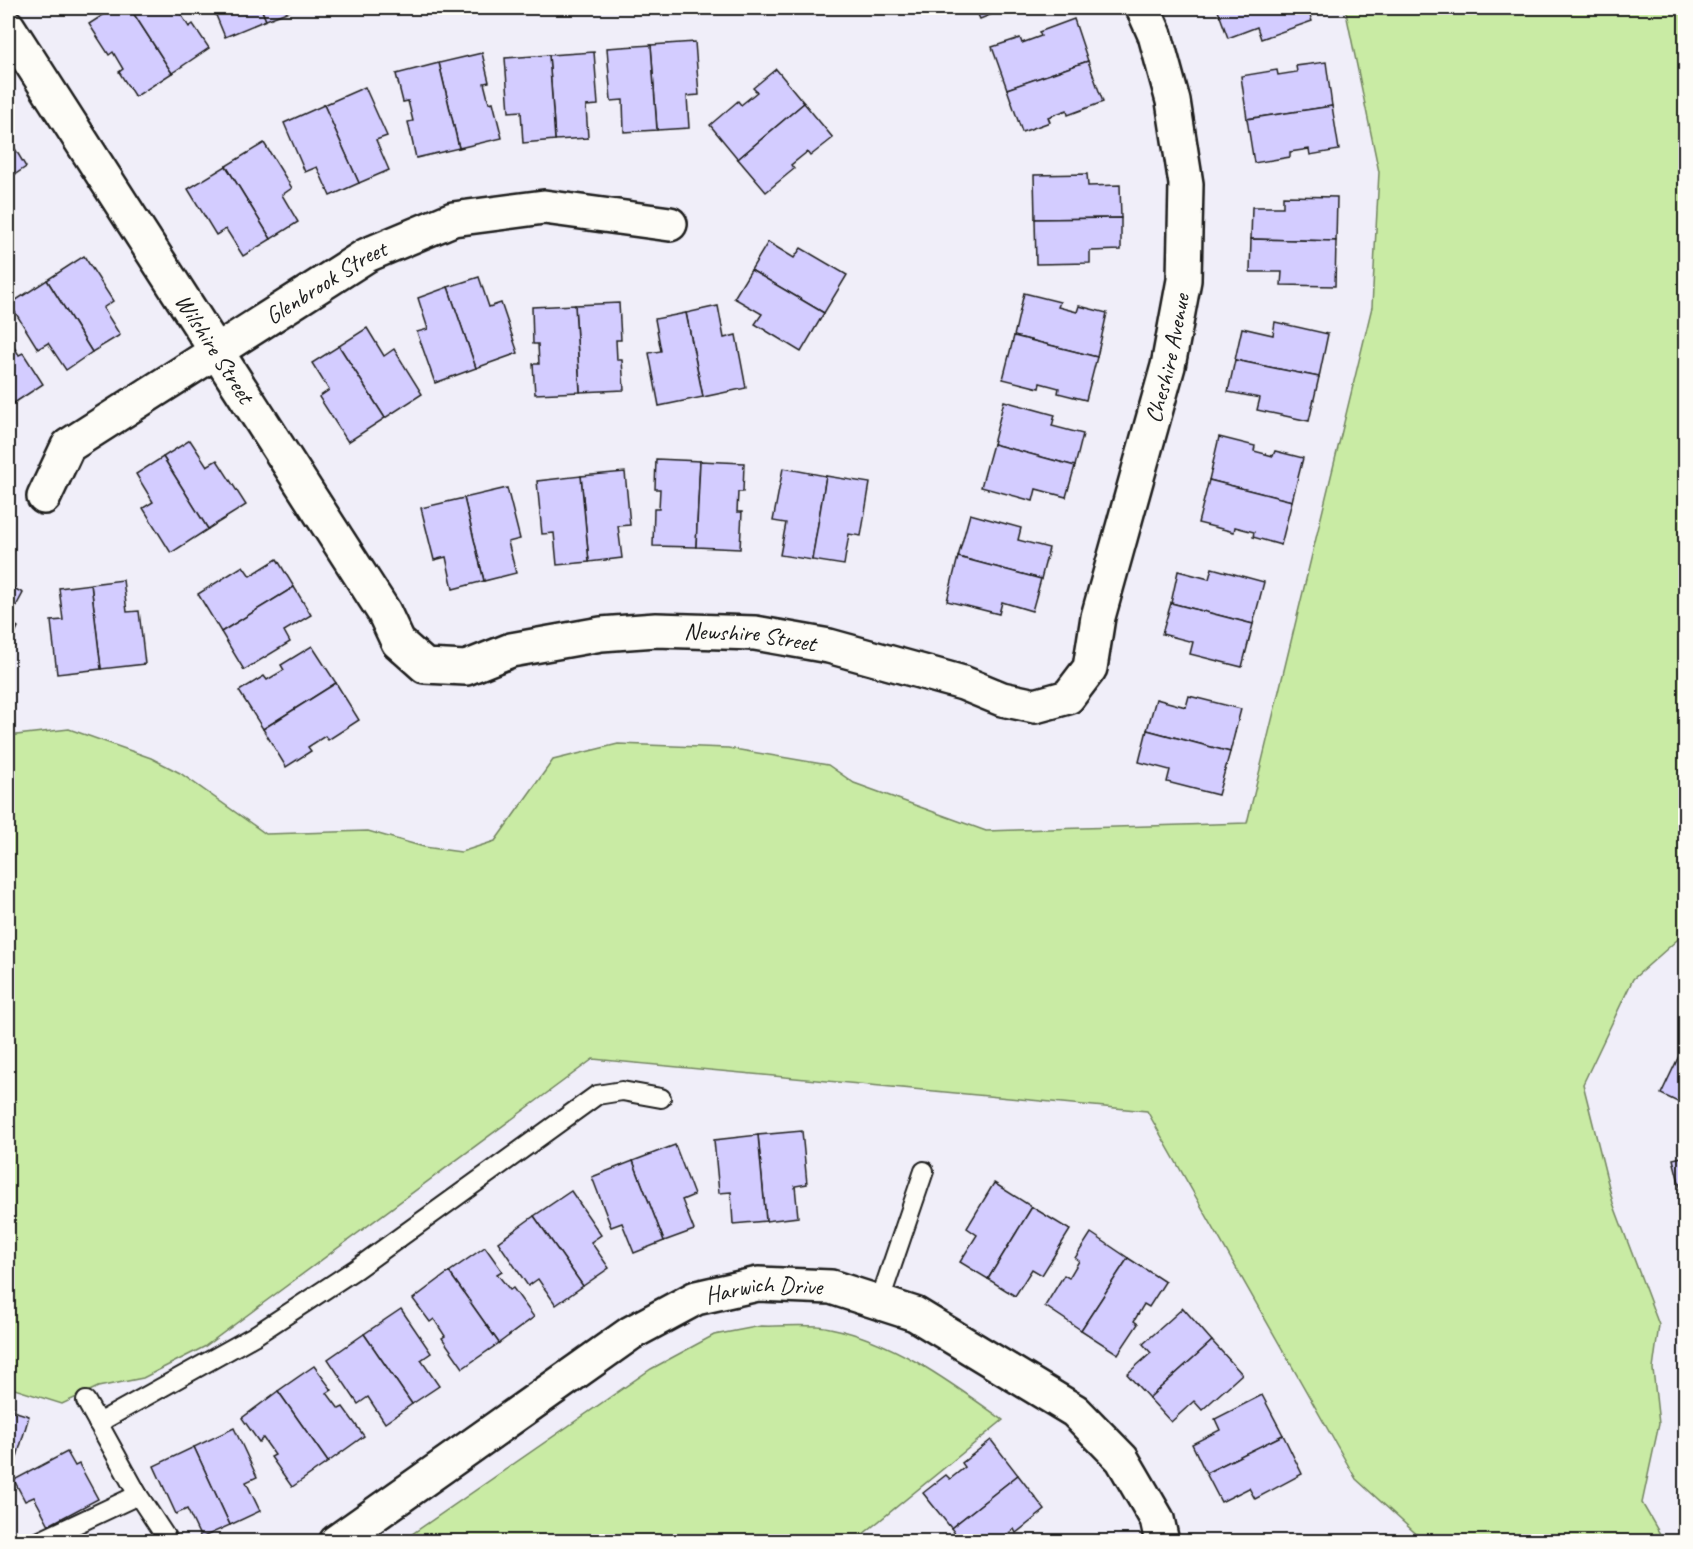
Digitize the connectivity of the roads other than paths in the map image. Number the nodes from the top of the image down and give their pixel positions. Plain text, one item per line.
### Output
1 (1143, 8) edge
2 (8, 27) edge
3 (670, 224) dead end
4 (218, 350) junction
5 (44, 497) dead end
6 (425, 666) joint
7 (1068, 697) joint
8 (661, 1098) dead end
9 (924, 1171) dead end
10 (879, 1303) junction
11 (86, 1401) dead end
12 (98, 1423) junction
13 (138, 1495) junction
14 (8, 1541) edge
15 (13, 1542) edge
16 (38, 1542) edge
17 (169, 1542) edge
18 (336, 1542) edge
19 (1162, 1542) edge

1 - 7 street, Cheshire Avenue
2 - 4 street, Wilshire Street
3 - 4 street, Glenbrook Street
4 - 5 street, Glenbrook Street
4 - 6 street, Wilshire Street
6 - 7 street, Newshire Street
8 - 12 lane
9 - 10 lane
10 - 18 street, Harwich Drive
10 - 19 street, Harwich Drive
11 - 12 lane
12 - 13 lane
13 - 16 lane
13 - 17 lane
14 - 15 lane

